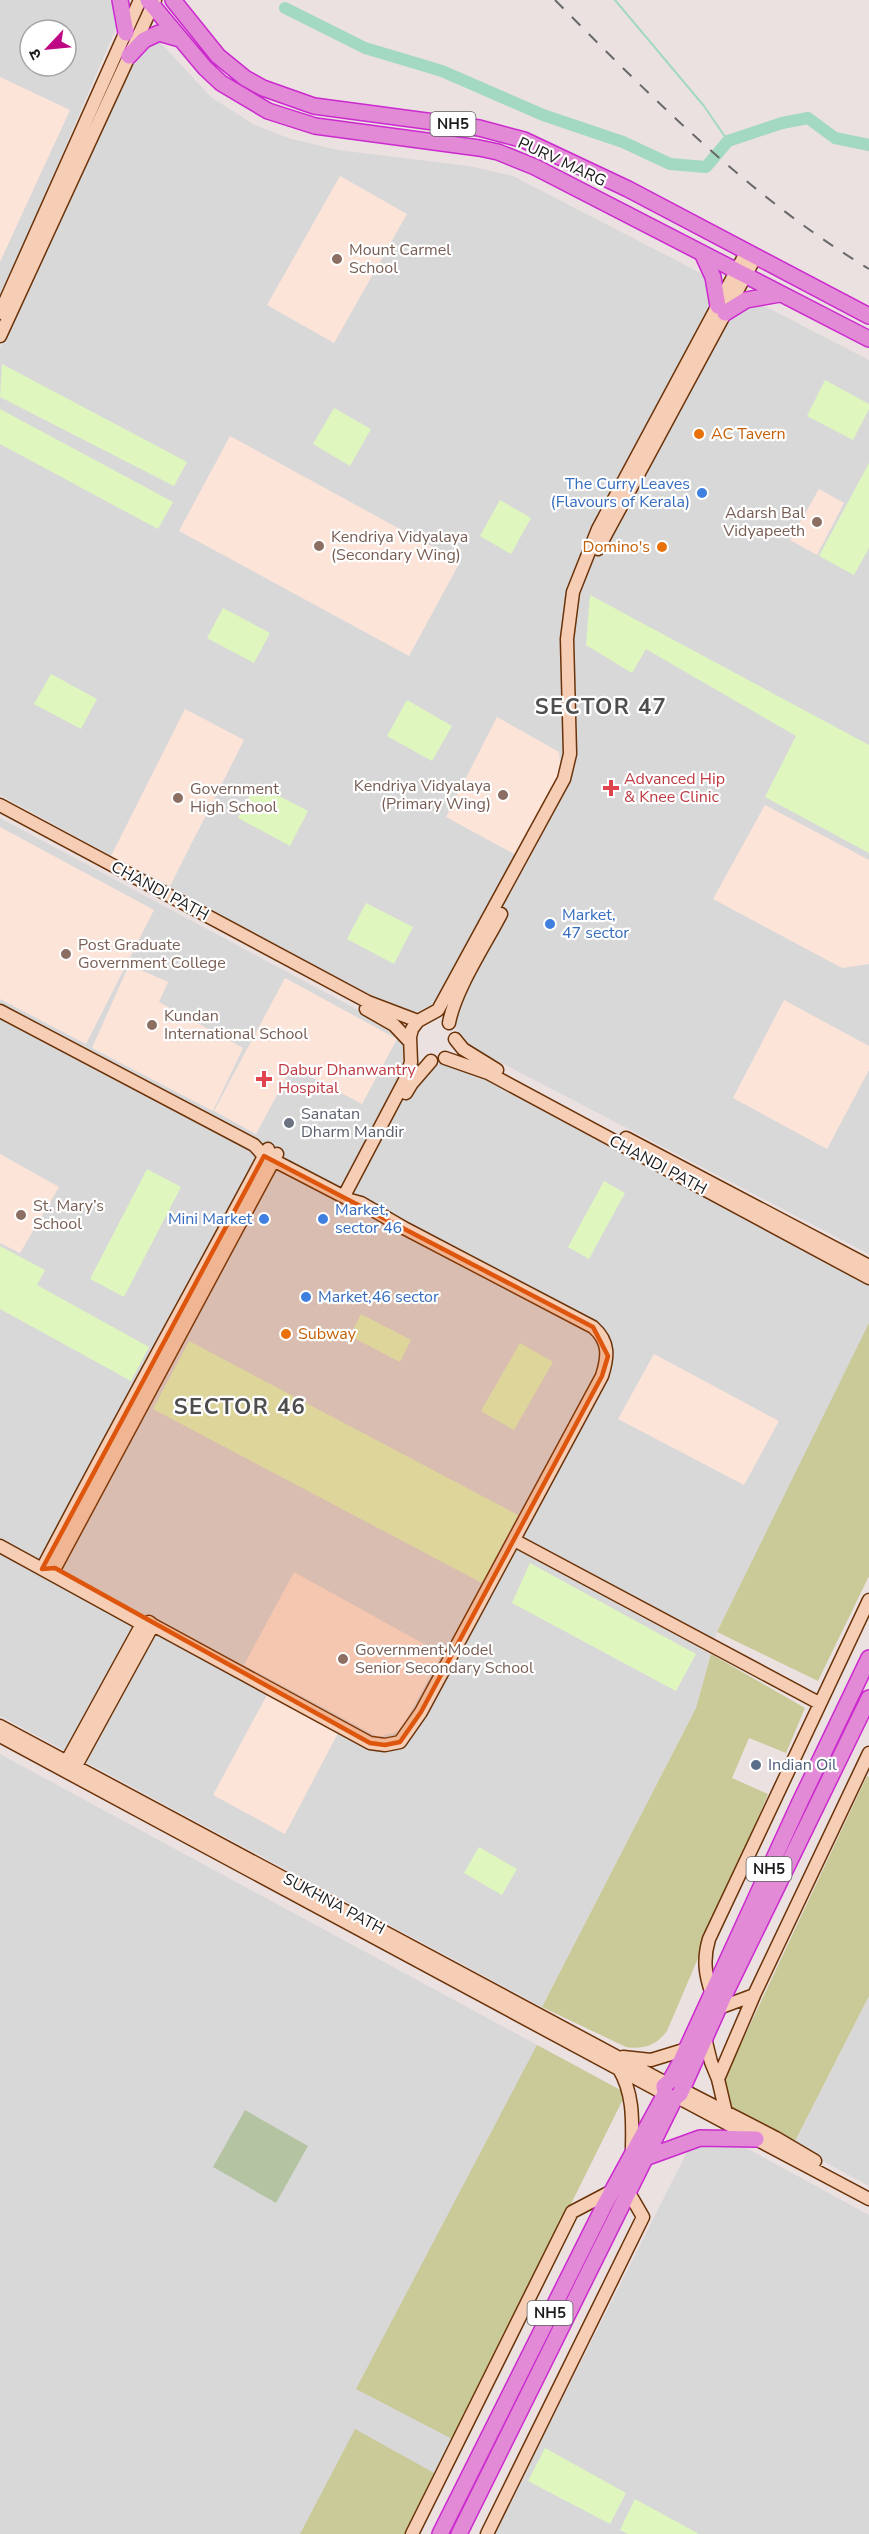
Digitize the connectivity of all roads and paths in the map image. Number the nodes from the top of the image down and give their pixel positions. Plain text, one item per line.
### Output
1 (120, 0) edge
2 (173, 0) edge
3 (149, 2) edge
4 (126, 33) junction
5 (183, 40) junction
6 (129, 56) junction
7 (702, 253) junction
8 (751, 253) junction
9 (740, 273) junction
10 (780, 294) junction
11 (721, 309) junction
12 (0, 313) edge
13 (869, 316) edge
14 (0, 336) edge
15 (869, 339) edge
16 (0, 805) edge
17 (0, 814) edge
18 (0, 1011) edge
19 (424, 1019) junction
20 (449, 1023) junction
21 (455, 1039) junction
22 (411, 1044) junction
23 (445, 1058) junction
24 (431, 1061) junction
25 (268, 1153) junction
26 (351, 1196) junction
27 (869, 1266) edge
28 (869, 1278) edge
29 (514, 1540) junction
30 (0, 1546) edge
31 (49, 1568) junction
32 (869, 1600) edge
33 (148, 1625) junction
34 (869, 1658) edge
35 (869, 1698) edge
36 (819, 1703) junction
37 (0, 1726) edge
38 (0, 1736) edge
39 (869, 1753) edge
40 (68, 1769) junction
41 (754, 1995) junction
42 (715, 2001) junction
43 (705, 2038) junction
44 (687, 2049) junction
45 (617, 2062) junction
46 (718, 2079) junction
47 (672, 2090) junction
48 (726, 2113) junction
49 (756, 2139) junction
50 (639, 2156) junction
51 (612, 2191) junction
52 (628, 2191) junction
53 (869, 2191) edge
54 (869, 2199) edge
55 (412, 2534) edge
56 (440, 2534) edge
57 (459, 2534) edge
58 (487, 2534) edge

1 - 4 highway
2 - 8 highway, PURV MARG / NH5
3 - 4 street
3 - 5 highway, PURV MARG / NH5
3 - 6 street
4 - 12 street
5 - 6 highway
5 - 7 highway, PURV MARG / NH5
6 - 14 street
7 - 9 highway, PURV MARG / NH5
7 - 11 highway
8 - 9 street
8 - 13 highway, PURV MARG / NH5
9 - 10 highway, PURV MARG / NH5
9 - 11 street
10 - 11 highway
10 - 15 highway, PURV MARG / NH5
11 - 19 street
11 - 20 street
16 - 19 street, CHANDI PATH
17 - 22 street, CHANDI PATH
18 - 25 street
19 - 20 street
19 - 22 street
20 - 21 street
21 - 23 street
21 - 27 street, CHANDI PATH
22 - 24 street
22 - 26 street
23 - 24 street
23 - 28 street, CHANDI PATH
24 - 26 street
25 - 26 street
25 - 31 street
26 - 29 street
29 - 33 street
29 - 36 street
30 - 31 street
31 - 33 street
32 - 36 street
33 - 40 street
34 - 42 highway, NH5
35 - 42 highway, NH5
36 - 42 street
37 - 40 street, SUKHNA PATH
38 - 40 street, SUKHNA PATH
39 - 41 street
40 - 45 street, SUKHNA PATH
41 - 42 street
41 - 46 street
42 - 43 highway, NH5
42 - 44 highway, NH5
43 - 46 street
43 - 47 highway, NH5
44 - 45 street
44 - 47 highway, NH5
45 - 47 street, SUKHNA PATH
45 - 50 street
46 - 48 street
47 - 48 street
47 - 49 street
47 - 50 highway, NH5
48 - 53 street
49 - 50 highway
49 - 54 street
50 - 51 highway, NH5
50 - 52 highway, NH5
51 - 55 street
51 - 56 highway, NH5
52 - 57 highway, NH5
52 - 58 street

